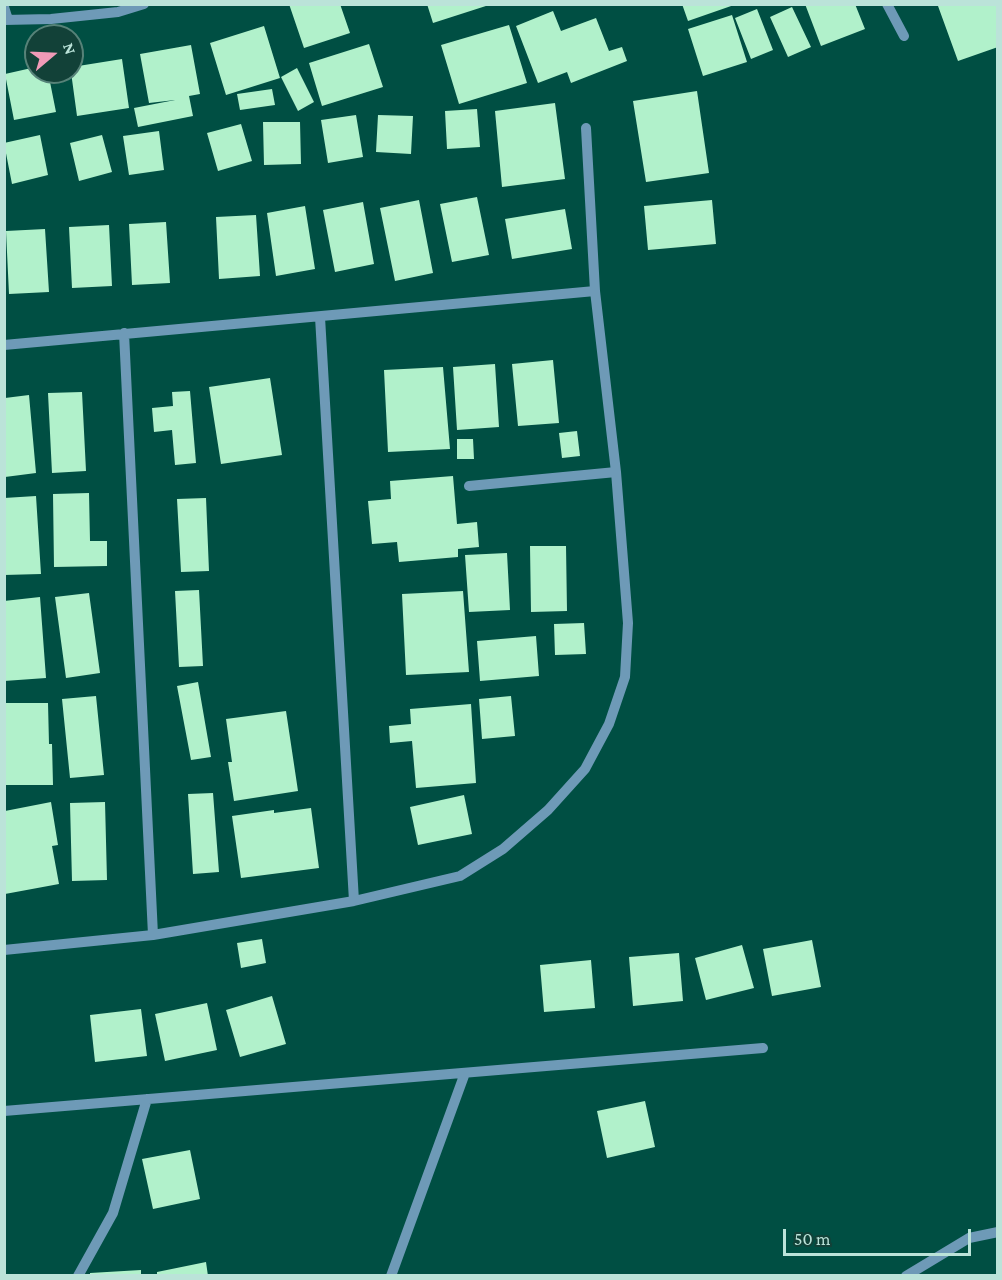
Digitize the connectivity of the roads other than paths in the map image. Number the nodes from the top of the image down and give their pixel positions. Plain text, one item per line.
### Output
1 (144, 4) edge
2 (887, 4) edge
3 (4, 7) edge
4 (6, 20) edge
5 (904, 36) dead end
6 (585, 128) dead end
7 (595, 291) junction
8 (320, 316) junction
9 (124, 333) junction
10 (4, 345) edge
11 (616, 472) junction
12 (469, 486) dead end
13 (354, 901) junction
14 (153, 935) junction
15 (4, 950) edge
16 (763, 1048) dead end
17 (465, 1073) junction
18 (147, 1099) junction
19 (4, 1111) edge
20 (998, 1232) edge
21 (78, 1275) edge
22 (391, 1275) edge
23 (906, 1275) edge

1 - 4 street
2 - 5 street
3 - 4 street
6 - 7 street
7 - 8 street
7 - 11 street
8 - 9 street
8 - 13 street
9 - 10 street
9 - 14 street
11 - 12 street
11 - 13 street
13 - 14 street
14 - 15 street
16 - 17 street
17 - 18 street
17 - 22 street
18 - 19 street
18 - 21 street
20 - 23 street

